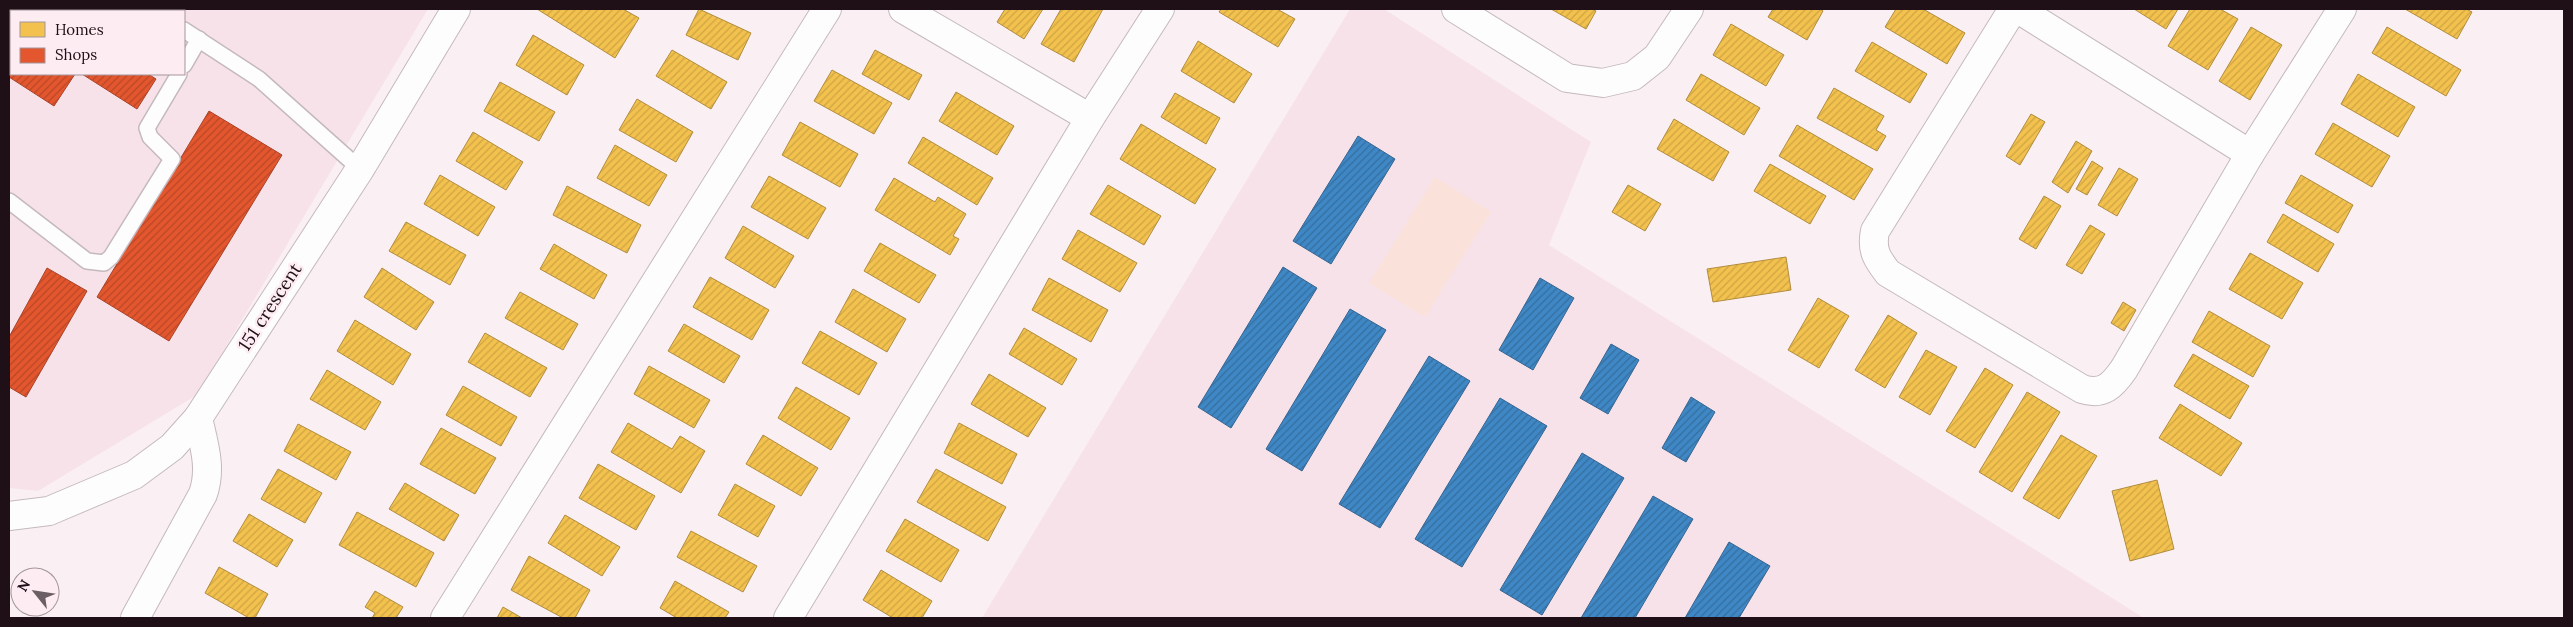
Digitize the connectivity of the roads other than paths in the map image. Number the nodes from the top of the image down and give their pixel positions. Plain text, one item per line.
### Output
1 (456, 9) edge
2 (826, 9) edge
3 (903, 9) edge
4 (1160, 9) edge
5 (1456, 9) edge
6 (1689, 9) edge
7 (2013, 9) edge
8 (2018, 9) edge
9 (2342, 9) edge
10 (185, 31) edge
11 (199, 39) junction
12 (185, 63) edge
13 (177, 75) edge
14 (1090, 118) junction
15 (2250, 154) junction
16 (360, 169) junction
17 (9, 200) edge
18 (198, 418) junction
19 (9, 516) edge
20 (135, 618) edge
21 (444, 618) edge
22 (788, 618) edge

1 - 16 street, 151 crescent
2 - 21 street
3 - 14 street
4 - 14 street
5 - 6 street
7 - 15 street
8 - 15 street
9 - 15 street
10 - 11 lane
11 - 12 lane
11 - 16 lane
13 - 17 lane
14 - 22 street
16 - 18 street, 151 crescent
18 - 19 street, 151 crescent
18 - 20 street

